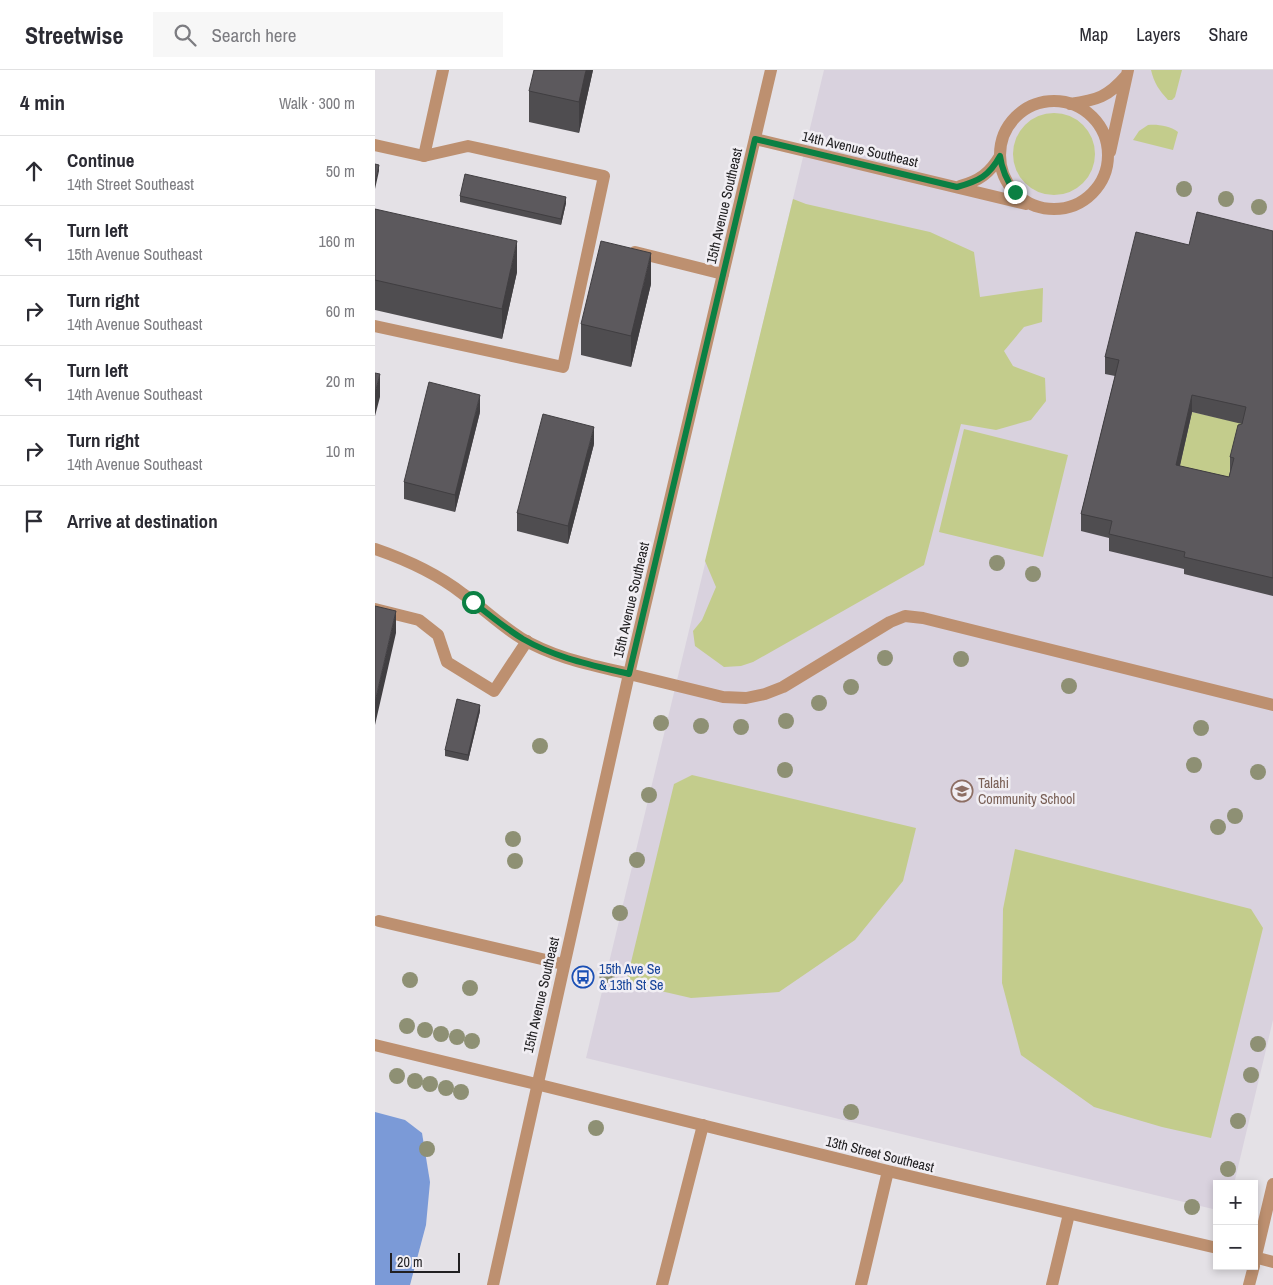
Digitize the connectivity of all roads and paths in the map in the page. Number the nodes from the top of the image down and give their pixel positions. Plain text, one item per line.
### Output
1 (443, 70) edge
2 (771, 70) edge
3 (1128, 72) edge
4 (1070, 104) junction
5 (755, 139) junction
6 (375, 145) edge
7 (424, 156) junction
8 (1000, 156) junction
9 (1108, 162) junction
10 (957, 187) junction
11 (1038, 206) junction
12 (632, 251) edge
13 (723, 274) junction
14 (375, 326) edge
15 (375, 549) edge
16 (375, 608) edge
17 (527, 641) junction
18 (629, 674) junction
19 (1273, 705) edge
20 (379, 921) dead end
21 (563, 964) junction
22 (375, 1045) edge
23 (536, 1084) junction
24 (703, 1125) junction
25 (888, 1172) junction
26 (1273, 1184) edge
27 (1069, 1214) junction
28 (1258, 1245) edge
29 (1213, 1247) edge
30 (1258, 1261) edge
31 (1273, 1262) edge
32 (1252, 1270) edge
33 (493, 1285) edge
34 (661, 1285) edge
35 (861, 1285) edge
36 (1052, 1285) edge
37 (1249, 1285) edge

1 - 7 street
2 - 5 street, 15th Avenue Southeast
3 - 4 street, 14th Avenue Southeast
3 - 9 street, 14th Avenue Southeast
4 - 8 street, 14th Avenue Southeast
4 - 9 street, 14th Avenue Southeast
5 - 10 street, 14th Avenue Southeast
5 - 13 street, 15th Avenue Southeast
6 - 7 street
7 - 14 street
8 - 10 street, 14th Avenue Southeast
8 - 11 street, 14th Avenue Southeast
9 - 11 street, 14th Avenue Southeast
10 - 11 street, 14th Avenue Southeast
12 - 13 street
13 - 18 street, 15th Avenue Southeast
15 - 17 street
16 - 17 street
17 - 18 street
18 - 19 street
18 - 21 street, 15th Avenue Southeast
20 - 21 street
21 - 23 street, 15th Avenue Southeast
22 - 23 street, 13th Street Southeast
23 - 24 street, 13th Street Southeast
23 - 33 street, 15th Avenue Southeast
24 - 25 street, 13th Street Southeast
24 - 34 street
25 - 27 street, 13th Street Southeast
25 - 35 street
26 - 28 street
27 - 29 street, 13th Street Southeast
27 - 36 street
30 - 31 street
32 - 37 street

